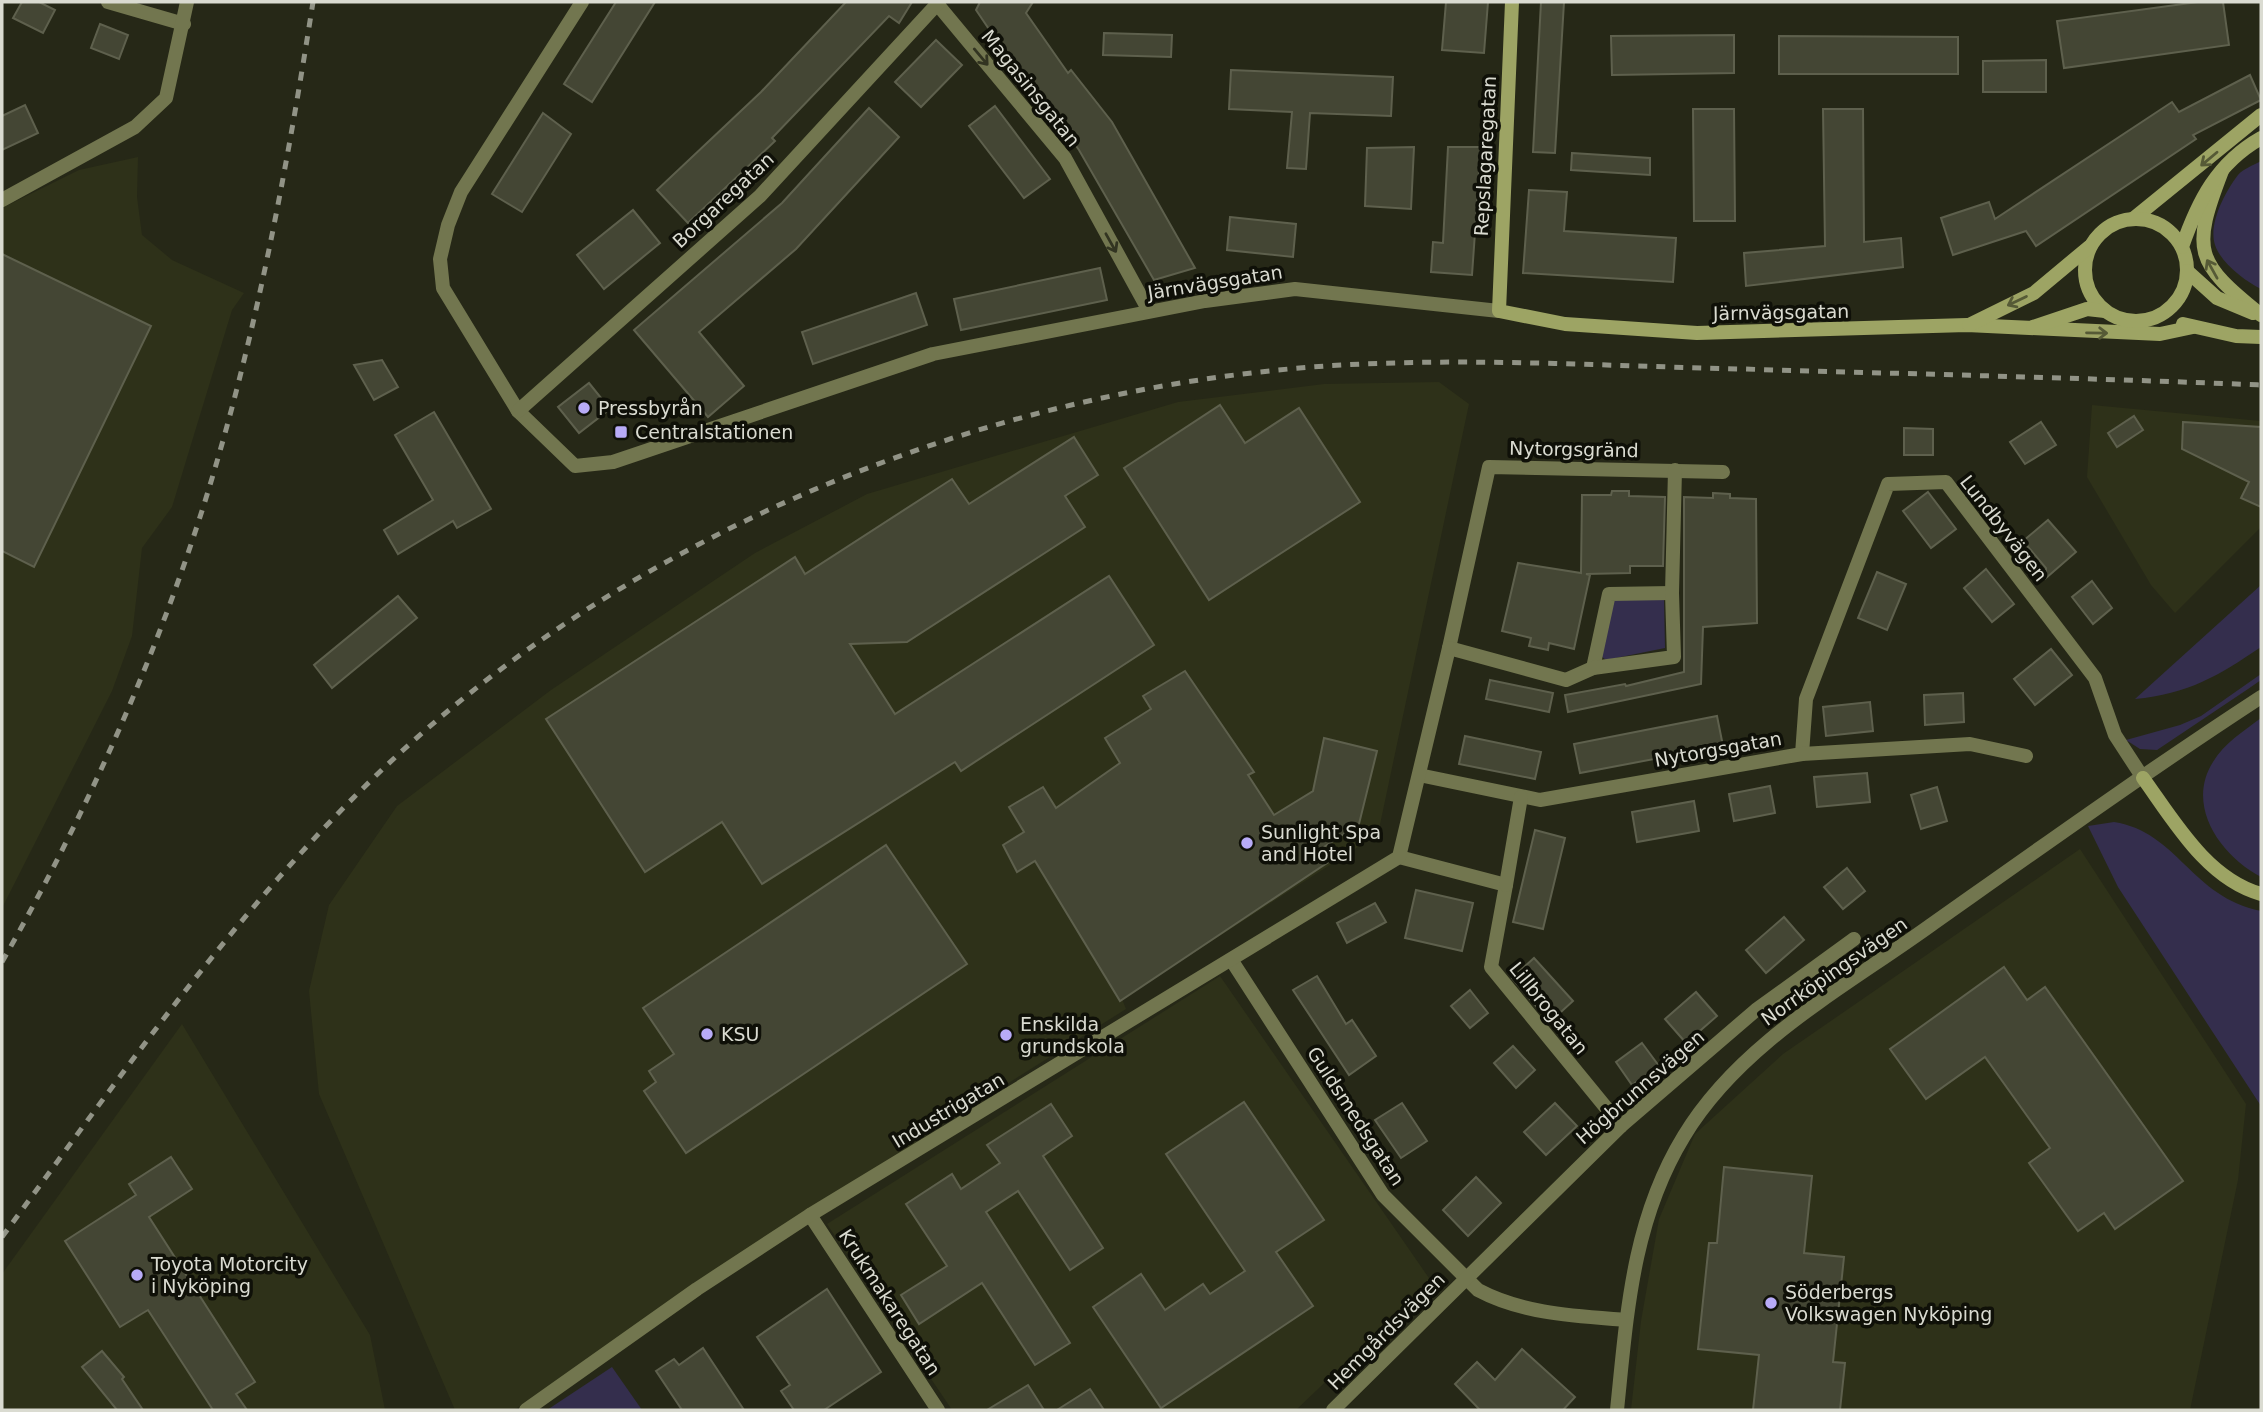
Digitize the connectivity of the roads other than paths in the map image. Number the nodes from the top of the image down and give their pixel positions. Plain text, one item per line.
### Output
1 (108, 2) edge
2 (187, 2) edge
3 (582, 2) edge
4 (1512, 2) edge
5 (938, 3) edge
6 (184, 24) junction
7 (2261, 115) edge
8 (2261, 138) edge
9 (2222, 171) junction
10 (2, 200) edge
11 (2133, 219) junction
12 (2091, 246) junction
13 (2182, 247) junction
14 (2187, 271) junction
15 (1499, 311) junction
16 (2105, 311) junction
17 (1149, 312) junction
18 (2261, 315) edge
19 (2156, 317) junction
20 (1968, 325) junction
21 (2193, 327) junction
22 (2029, 328) junction
23 (2261, 337) edge
24 (518, 411) junction
25 (1675, 470) junction
26 (1723, 472) dead end
27 (1672, 593) junction
28 (1449, 648) junction
29 (1593, 668) junction
30 (2261, 697) edge
31 (1802, 754) junction
32 (2026, 756) dead end
33 (1419, 775) junction
34 (2143, 778) junction
35 (1521, 797) junction
36 (1399, 857) junction
37 (1506, 885) junction
38 (2261, 894) edge
39 (1854, 939) dead end
40 (1232, 961) junction
41 (1621, 1126) junction
42 (810, 1215) junction
43 (1465, 1279) junction
44 (1626, 1320) junction
45 (526, 1410) edge
46 (938, 1410) edge
47 (1333, 1410) edge
48 (1617, 1410) edge

1 - 6 street
2 - 6 street
3 - 24 street, Järnvägsgatan
4 - 15 main road, Repslagaregatan
5 -> 17 street, Magasinsgatan
5 - 24 street, Borgaregatan
6 - 10 street
7 -> 11 main road
8 - 9 main road
9 - 13 main road
18 -> 9 main road
11 - 12 main road
11 - 13 main road
12 - 16 main road
12 -> 20 main road, Järnvägsgatan
13 - 14 main road
14 - 18 main road
14 - 19 main road
15 - 17 street, Järnvägsgatan
15 - 20 main road, Järnvägsgatan
16 - 19 main road
16 - 22 main road, Järnvägsgatan
17 - 24 street, Järnvägsgatan
19 - 21 main road
20 - 22 main road, Järnvägsgatan
22 -> 21 main road
21 - 23 main road
25 - 26 street, Nytorgsgränd
25 - 27 street
25 - 28 street, Nytorgsgränd
27 - 29 street
27 - 29 street
28 - 29 street
28 - 33 street, Nytorgsgränd
30 - 34 street, Norrköpingsvägen
31 - 32 street, Nytorgsgatan
31 - 34 street, Lundbyvägen
31 - 35 street, Nytorgsgatan
33 - 35 street, Nytorgsgatan
33 - 36 street
34 - 38 main road
34 - 44 street, Norrköpingsvägen
35 - 37 street, Lillbrogatan
36 - 37 street
36 - 40 street, Industrigatan
37 - 41 street, Lillbrogatan
39 - 41 street, Högbrunnsvägen
40 - 42 street, Industrigatan
40 - 43 street, Guldsmedsgatan
41 - 43 street, Högbrunnsvägen
42 - 45 street, Industrigatan
42 - 46 street, Krukmakaregatan
43 - 44 street, Guldsmedsgatan
43 - 47 street, Hemgårdsvägen
44 - 48 street, Norrköpingsvägen

